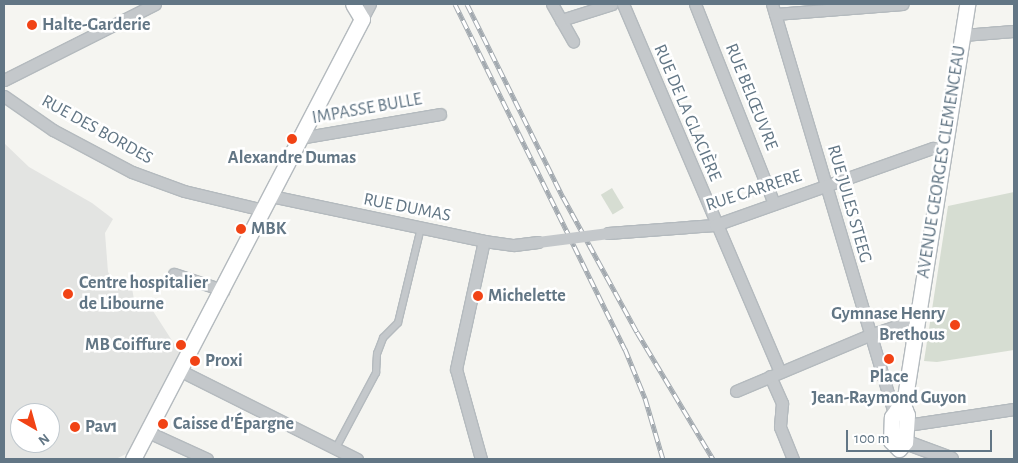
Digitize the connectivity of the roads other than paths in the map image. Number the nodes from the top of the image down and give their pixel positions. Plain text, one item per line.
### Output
1 (155, 4) edge
2 (354, 4) edge
3 (370, 4) edge
4 (552, 4) edge
5 (612, 4) edge
6 (623, 4) edge
7 (695, 4) edge
8 (903, 4) edge
9 (967, 4) edge
10 (876, 5) edge
11 (136, 8) edge
12 (774, 9) edge
13 (362, 19) junction
14 (561, 20) junction
15 (1014, 31) edge
16 (962, 36) junction
17 (573, 41) dead end
18 (4, 80) edge
19 (4, 96) edge
20 (440, 114) dead end
21 (300, 138) junction
22 (944, 148) junction
23 (824, 186) junction
24 (270, 196) junction
25 (774, 204) junction
26 (263, 210) junction
27 (715, 225) junction
28 (421, 228) junction
29 (484, 241) junction
30 (538, 242) joint
31 (174, 274) dead end
32 (223, 290) junction
33 (916, 324) junction
34 (869, 335) junction
35 (181, 371) junction
36 (775, 374) junction
37 (736, 390) dead end
38 (1014, 409) edge
39 (898, 411) junction
40 (907, 425) junction
41 (148, 432) junction
42 (336, 448) junction
43 (899, 450) edge
44 (353, 458) edge
45 (133, 459) edge
46 (207, 459) edge
47 (481, 459) edge
48 (793, 459) edge
49 (951, 459) edge

1 - 11 street
2 - 13 main road
3 - 13 street
4 - 14 street
5 - 14 street
6 - 27 street, RUE DE LA GLACIÈRE
7 - 25 street, RUE BELŒUVRE
8 - 10 street
9 - 16 main road, AVENUE GEORGES CLEMENCEAU
10 - 12 street
11 - 18 street
12 - 23 street, RUE JULES STEEG
13 - 21 main road
14 - 17 street
15 - 16 street
16 - 22 main road, AVENUE GEORGES CLEMENCEAU
19 - 26 street, RUE DES BORDES
20 - 21 street, IMPASSE BULLE
21 - 24 main road
22 - 23 street, RUE CARRERE
22 - 33 main road, AVENUE GEORGES CLEMENCEAU
23 - 25 street, RUE CARRERE
23 - 34 street, RUE JULES STEEG
24 - 26 main road
24 - 28 street, RUE DUMAS
25 - 27 street, RUE CARRERE
26 - 32 main road
27 - 30 street, RUE CARRERE, bridge
27 - 36 street, RUE DE LA GLACIÈRE
28 - 29 street, RUE DUMAS
28 - 42 lane
29 - 30 street, RUE DUMAS
29 - 47 street
31 - 32 street
32 - 35 main road
33 - 34 street
33 - 39 main road, AVENUE GEORGES CLEMENCEAU
34 - 36 street
34 - 39 street, RUE JULES STEEG
35 - 41 main road
35 - 42 street
36 - 37 street
36 - 48 street, RUE DE LA GLACIÈRE
38 - 40 street
39 - 40 main road, AVENUE GEORGES CLEMENCEAU
39 - 43 main road, AVENUE GEORGES CLEMENCEAU
40 - 43 main road, AVENUE GEORGES CLEMENCEAU
41 - 45 main road
41 - 46 street
42 - 44 street
43 - 49 street

